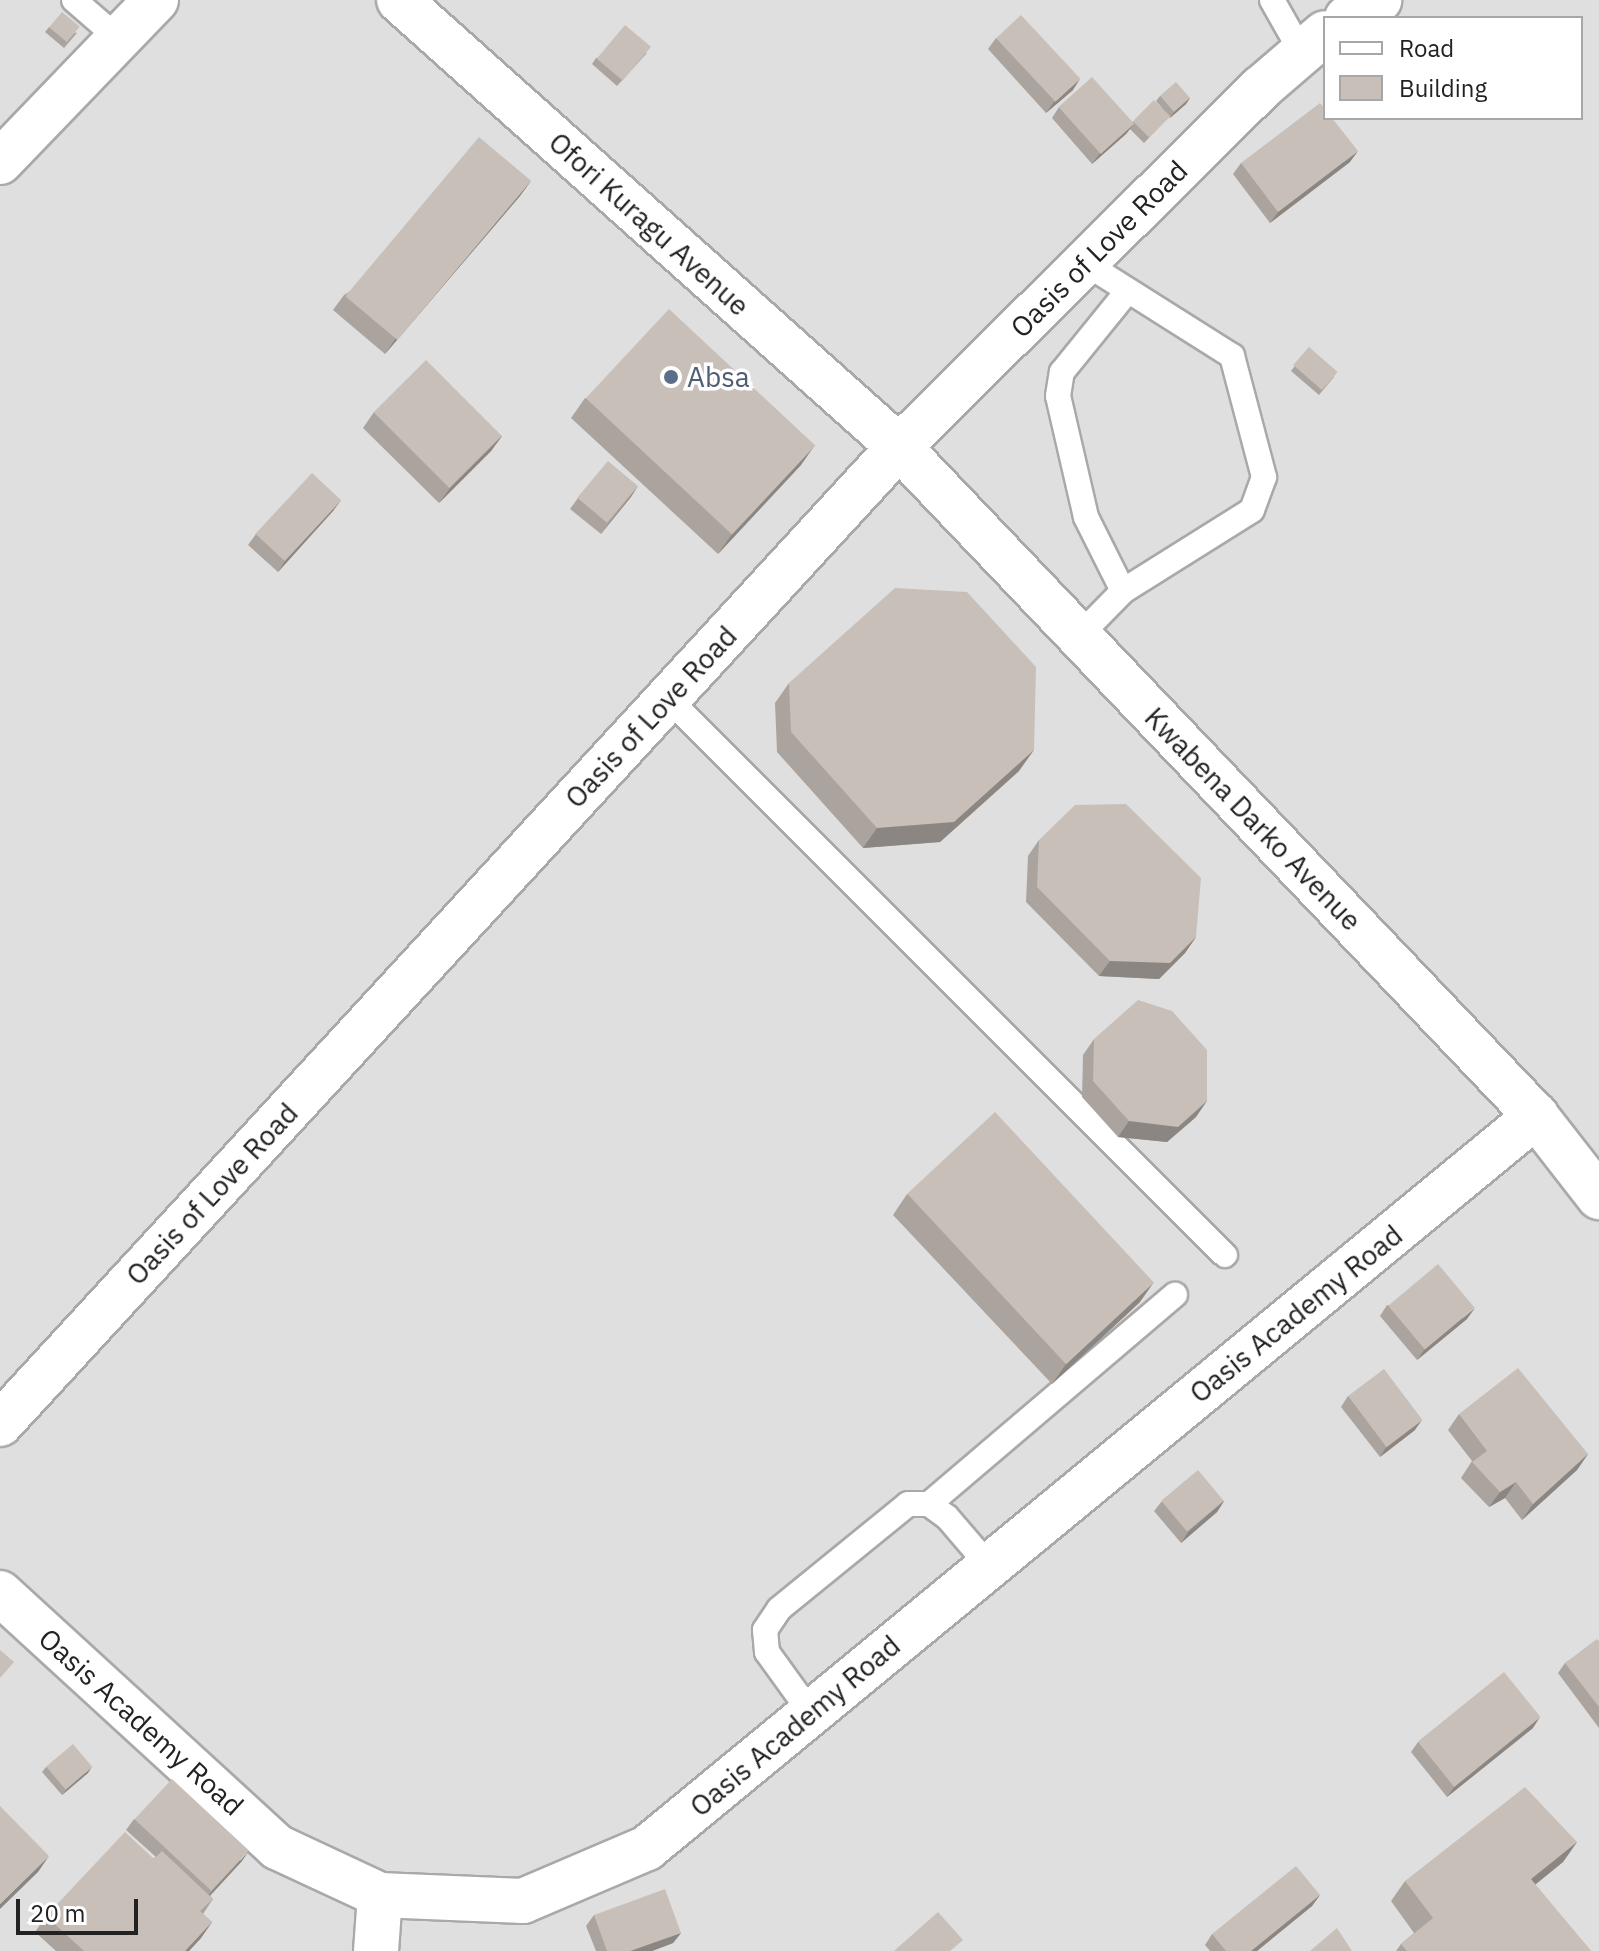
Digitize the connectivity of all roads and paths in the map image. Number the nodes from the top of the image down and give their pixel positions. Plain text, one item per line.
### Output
1 (74, 0) edge
2 (156, 0) edge
3 (399, 0) edge
4 (1272, 0) edge
5 (1379, 0) edge
6 (1351, 16) edge
7 (119, 39) junction
8 (1313, 43) edge
9 (0, 162) edge
10 (1085, 263) junction
11 (1126, 293) junction
12 (899, 447) junction
13 (1123, 591) junction
14 (1079, 636) junction
15 (668, 699) junction
16 (1536, 1116) junction
17 (1599, 1197) edge
18 (1225, 1255) dead end
19 (1175, 1295) dead end
20 (0, 1424) edge
21 (929, 1504) junction
22 (989, 1566) junction
23 (0, 1593) edge
24 (811, 1713) junction
25 (380, 1895) junction
26 (376, 1951) edge

1 - 7 lane
2 - 7 street
3 - 12 street, Ofori Kuragu Avenue
4 - 8 lane
5 - 6 street
7 - 9 street
8 - 10 street, Oasis of Love Road
10 - 11 lane
10 - 12 street, Oasis of Love Road
11 - 13 lane
11 - 13 lane
12 - 14 street, Kwabena Darko Avenue
12 - 15 street, Oasis of Love Road
13 - 14 lane
14 - 16 street, Kwabena Darko Avenue
15 - 18 lane
15 - 20 street, Oasis of Love Road
16 - 17 street, Kwabena Darko Avenue
16 - 22 street, Oasis Academy Road
19 - 21 lane
21 - 22 lane
21 - 24 lane
22 - 24 street, Oasis Academy Road
23 - 25 street, Oasis Academy Road
24 - 25 street, Oasis Academy Road
25 - 26 street

